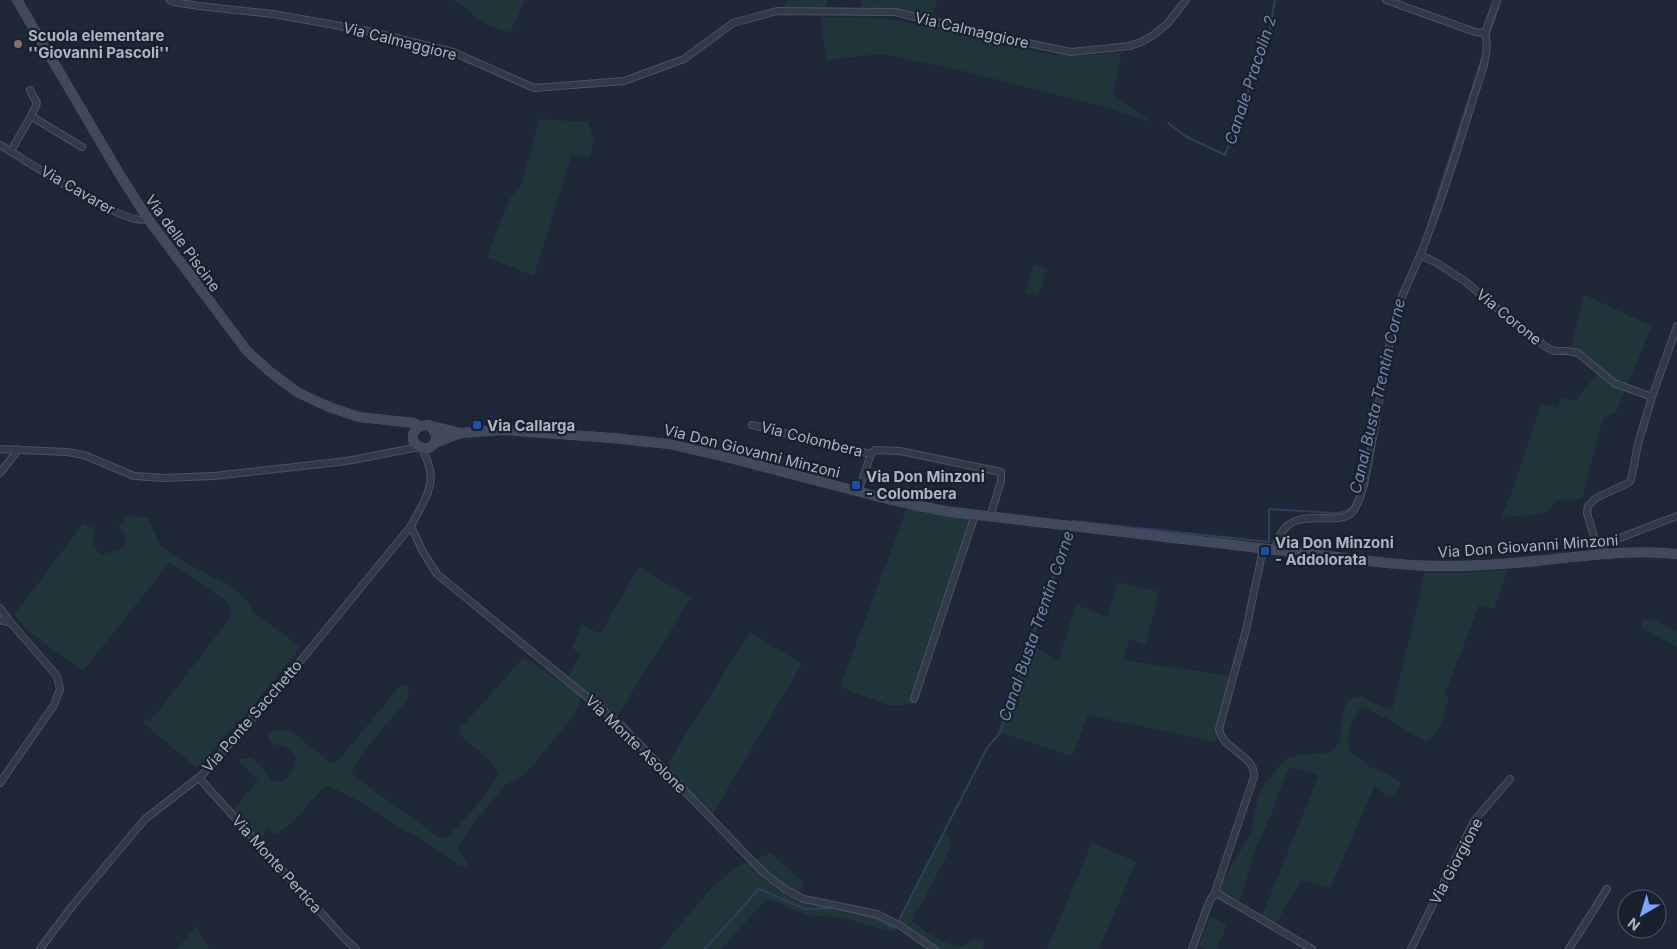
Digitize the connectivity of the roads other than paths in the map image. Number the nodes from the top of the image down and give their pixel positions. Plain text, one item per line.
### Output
1 (17, 0) edge
2 (170, 0) edge
3 (1186, 0) edge
4 (1386, 0) edge
5 (1497, 0) edge
6 (1485, 33) junction
7 (30, 90) dead end
8 (31, 116) junction
9 (0, 145) edge
10 (82, 147) dead end
11 (11, 151) junction
12 (148, 219) junction
13 (1420, 255) junction
14 (1677, 326) edge
15 (1652, 397) junction
16 (397, 422) junction
17 (752, 425) dead end
18 (420, 426) junction
19 (432, 428) junction
20 (460, 433) junction
21 (413, 436) junction
22 (426, 447) junction
23 (0, 449) edge
24 (16, 449) junction
25 (404, 450) junction
26 (871, 454) junction
27 (0, 473) edge
28 (858, 492) junction
29 (975, 515) junction
30 (1677, 516) edge
31 (990, 517) junction
32 (411, 526) junction
33 (1262, 549) junction
34 (1275, 551) junction
35 (1600, 551) junction
36 (1677, 554) edge
37 (0, 608) edge
38 (0, 620) edge
39 (11, 623) junction
40 (914, 699) dead end
41 (199, 778) junction
42 (1510, 779) dead end
43 (0, 784) edge
44 (1607, 889) dead end
45 (1214, 895) junction
46 (40, 949) edge
47 (356, 949) edge
48 (934, 949) edge
49 (1192, 949) edge
50 (1312, 949) edge
51 (1411, 949) edge
52 (1569, 949) edge

1 - 12 street, Via delle Piscine
2 - 3 street, Via Calmaggiore
4 - 6 street
5 - 6 street
6 - 13 street
7 - 8 street
8 - 10 street
8 - 11 street
9 - 11 street, Via Cavarer
11 - 12 street, Via Cavarer
12 - 16 street, Via delle Piscine
13 - 15 street, Via Corone
13 - 34 street
14 - 15 street
15 - 35 street
16 - 18 street, Via delle Piscine
16 - 21 street, Via delle Piscine
17 - 26 street, Via Colombera
18 - 19 street, Via delle Piscine
18 - 21 street
19 - 20 street, Via delle Piscine
19 - 22 street
20 - 22 street
20 - 28 street, Via Don Giovanni Minzoni
21 - 22 street, Via delle Piscine
21 - 25 street
22 - 25 street
22 - 32 street, Via Ponte Sacchetto
23 - 24 street
24 - 25 street
24 - 27 street
26 - 28 street, Via Colombera
26 - 31 street, Via Colombera
28 - 29 street, Via Don Giovanni Minzoni
29 - 31 street, Via Don Giovanni Minzoni
29 - 40 street
30 - 35 street
31 - 33 street, Via Don Giovanni Minzoni
32 - 41 street, Via Ponte Sacchetto
32 - 48 street, Via Monte Asolone
33 - 34 street, Via Don Giovanni Minzoni
33 - 45 street
34 - 35 street, Via Don Giovanni Minzoni
35 - 36 street, Via Don Giovanni Minzoni
37 - 39 street
38 - 39 street
39 - 43 street
41 - 46 street, Via Ponte Sacchetto
41 - 47 street, Via Monte Pertica
42 - 51 street, Via Giorgione
44 - 52 street
45 - 49 street
45 - 50 street

